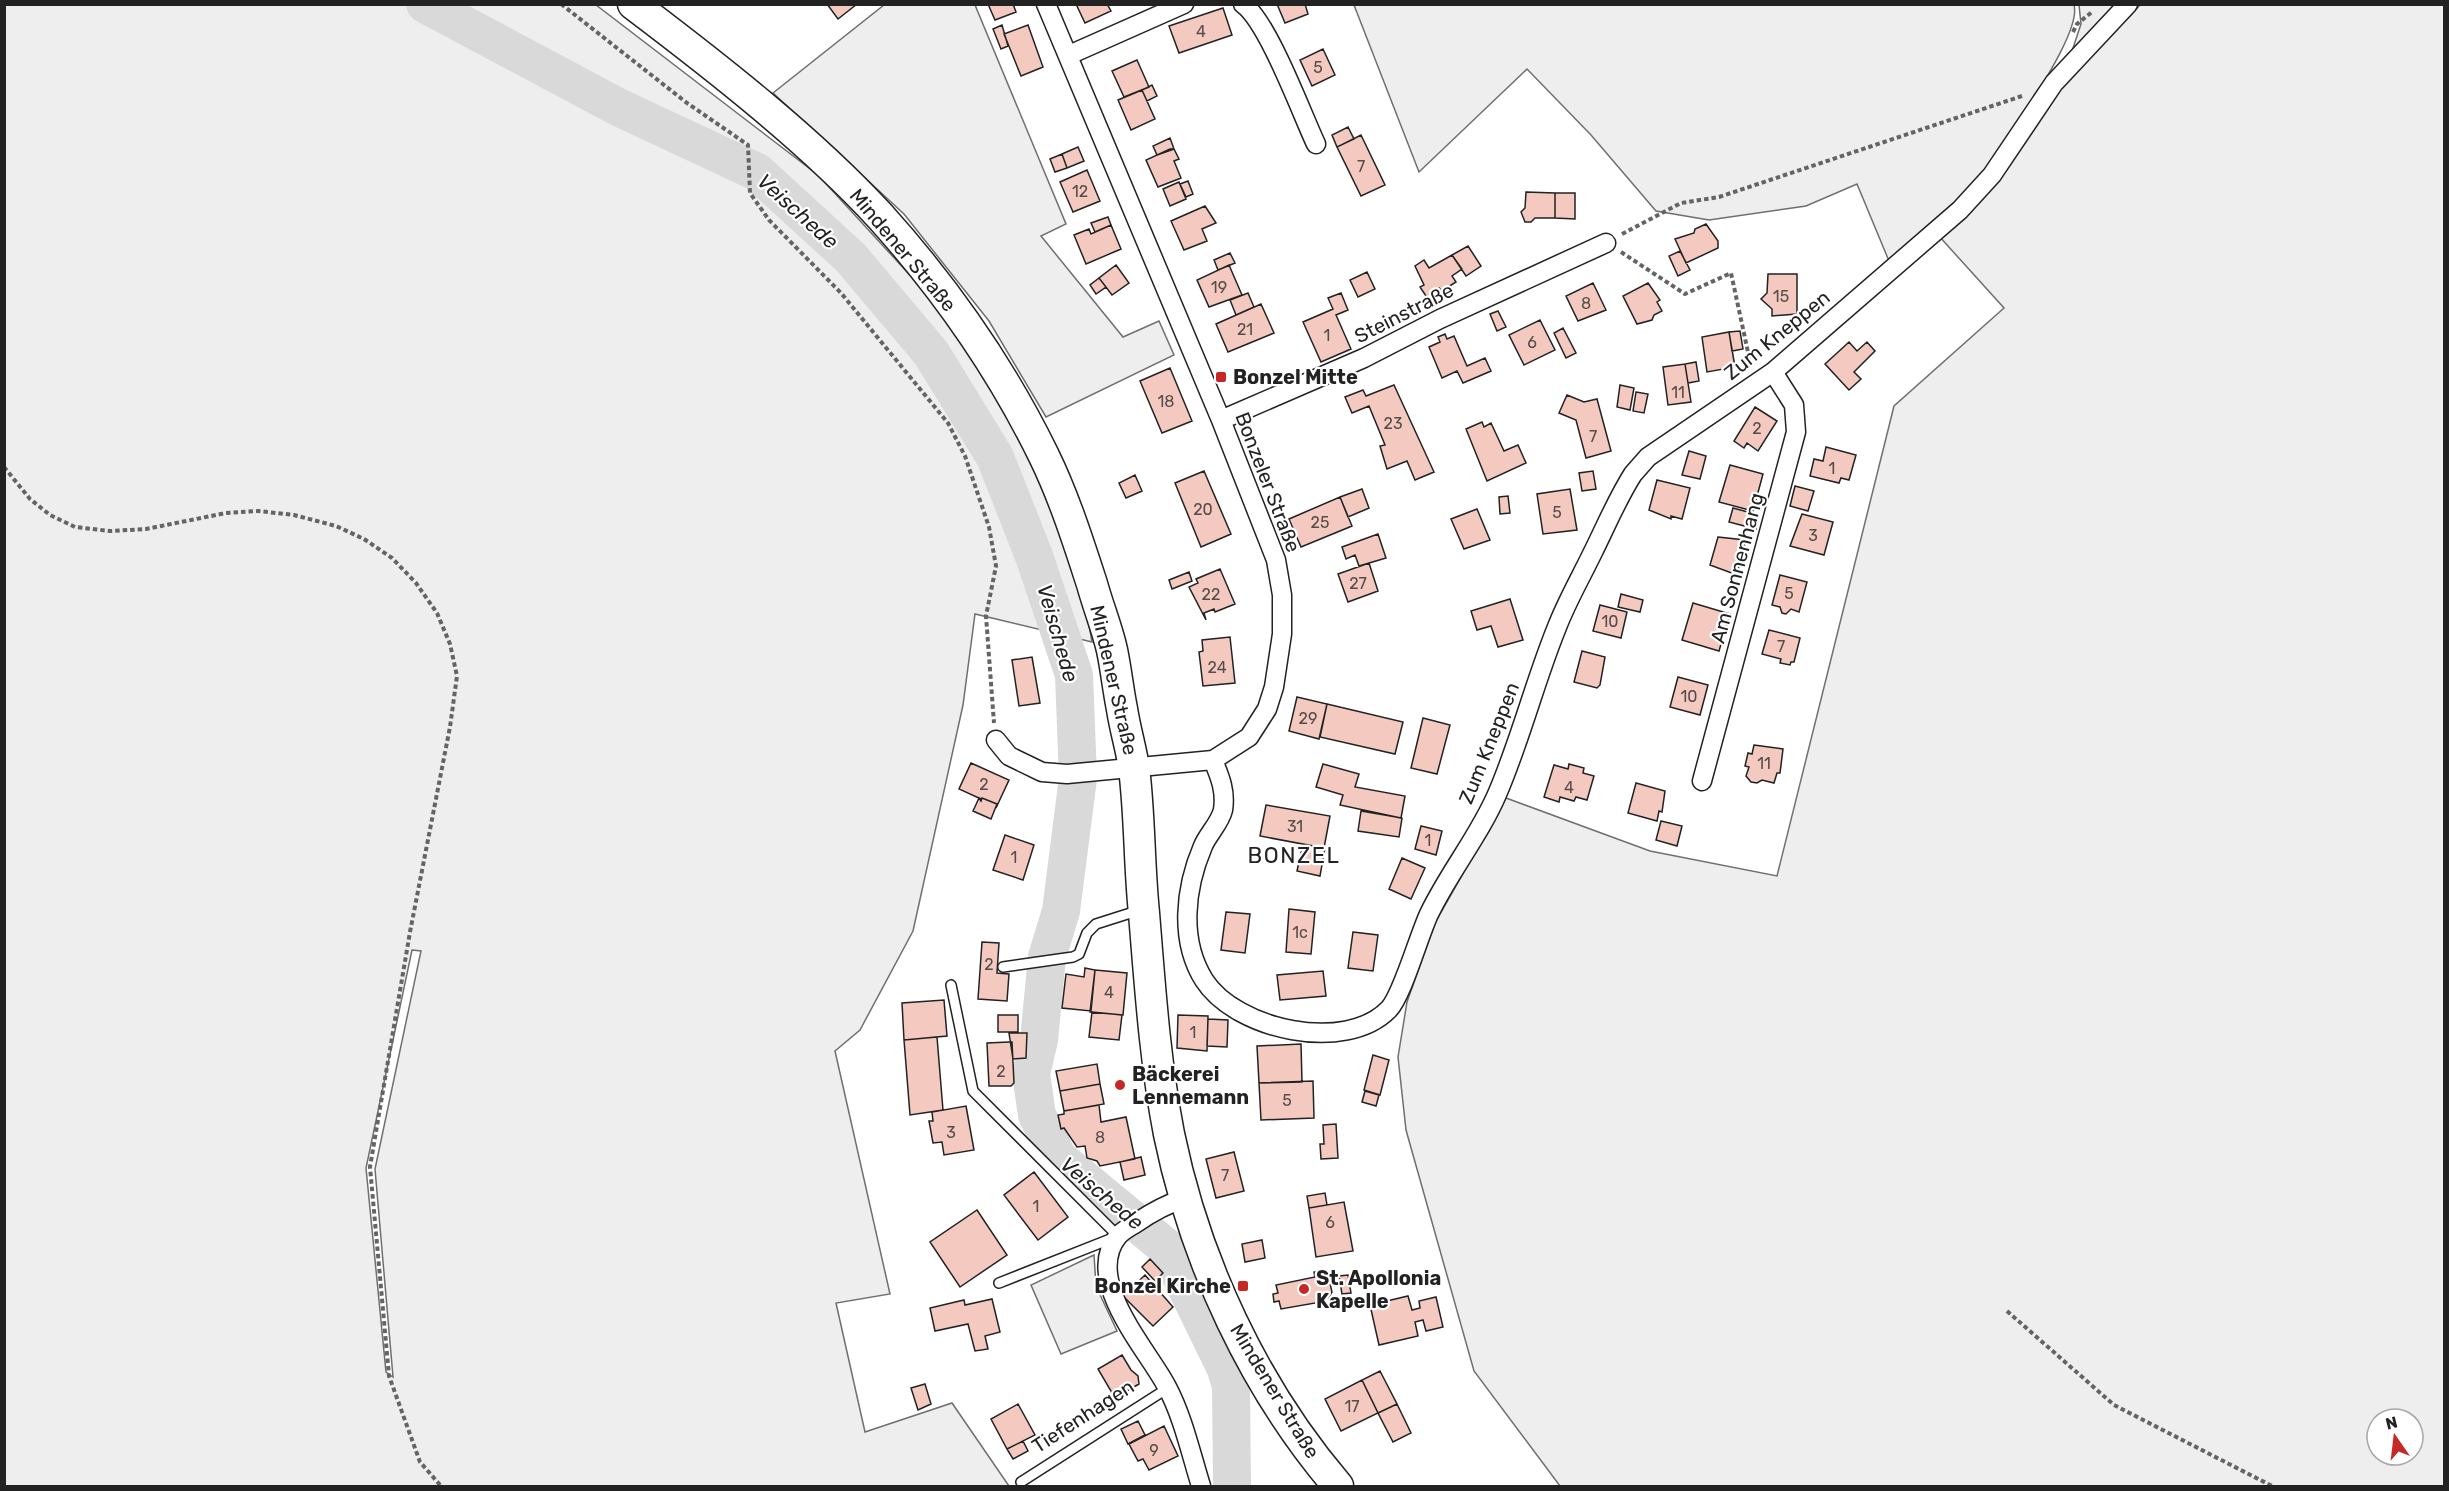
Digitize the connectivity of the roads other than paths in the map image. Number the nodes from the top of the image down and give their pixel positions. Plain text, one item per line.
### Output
1 (633, 4) edge
2 (1046, 4) edge
3 (1184, 4) edge
4 (1243, 4) edge
5 (2128, 4) edge
6 (1069, 55) junction
7 (1316, 144) dead end
8 (1606, 243) road end
9 (1773, 372) junction
10 (1221, 420) junction
11 (996, 740) road end
12 (1214, 760) junction
13 (1134, 767) junction
14 (1702, 781) dead end
15 (1143, 909) junction
16 (1003, 967) dead end
17 (951, 985) dead end
18 (1185, 1198) junction
19 (1122, 1232) junction
20 (999, 1283) dead end
21 (1168, 1388) junction
22 (1022, 1482) dead end
23 (1202, 1486) edge
24 (1338, 1486) edge

1 - 13 main road, Mindener Straße
2 - 6 street, Bonzeler Straße
3 - 6 street
4 - 7 street
5 - 9 street, Zum Kneppen
6 - 10 street, Bonzeler Straße
8 - 10 street, Steinstraße
9 - 12 street, Zum Kneppen
9 - 14 street, Am Sonnenhang
10 - 12 street, Bonzeler Straße
11 - 13 street, Bonzeler Straße
12 - 13 street, Bonzeler Straße
13 - 15 main road, Mindener Straße
15 - 16 lane
15 - 18 main road, Mindener Straße
17 - 19 lane
18 - 19 street
18 - 24 main road, Mindener Straße
19 - 20 lane
19 - 21 street, Tiefenhagen
21 - 22 lane, Tiefenhagen
21 - 23 street, Tiefenhagen

